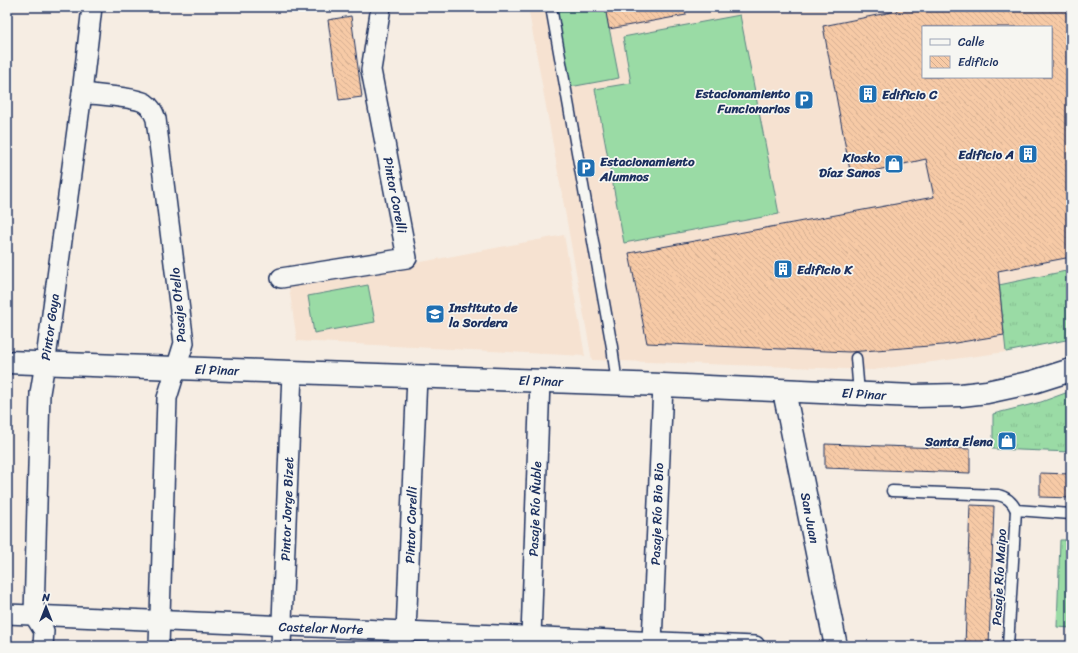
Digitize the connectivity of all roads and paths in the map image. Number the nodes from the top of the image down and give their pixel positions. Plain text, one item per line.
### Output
1 (92, 7) edge
2 (380, 7) edge
3 (550, 7) edge
4 (82, 93) junction
5 (281, 278) dead end
6 (856, 358) dead end
7 (7, 362) edge
8 (45, 364) junction
9 (176, 368) junction
10 (1071, 370) edge
11 (292, 372) junction
12 (417, 377) junction
13 (540, 381) junction
14 (617, 384) junction
15 (663, 386) junction
16 (784, 391) junction
17 (859, 394) junction
18 (892, 491) dead end
19 (1016, 510) junction
20 (1071, 514) edge
21 (7, 614) edge
22 (34, 615) junction
23 (160, 621) junction
24 (282, 626) junction
25 (531, 637) junction
26 (402, 639) edge
27 (652, 642) junction
28 (43, 646) edge
29 (159, 646) edge
30 (281, 646) edge
31 (755, 646) edge
32 (836, 646) edge
33 (1008, 646) edge

1 - 4 street, Pintor Goya
2 - 5 street, Pintor Corelli
3 - 14 lane
4 - 8 street, Pintor Goya
4 - 9 street, Pasaje Otello
6 - 17 lane
7 - 8 street, El Pinar
8 - 9 street, El Pinar
8 - 22 street, Pintor Goya
9 - 11 street, El Pinar
9 - 23 street, Pasaje Otello
10 - 17 street, El Pinar
11 - 12 street, El Pinar
11 - 24 street, Pintor Jorge Bizet
12 - 13 street, El Pinar
12 - 26 street, Pintor Corelli
13 - 14 street, El Pinar
13 - 25 street, Pasaje Río Ñuble
14 - 15 street, El Pinar
15 - 16 street, El Pinar
15 - 27 street, Pasaje Río Bio Bio
16 - 17 street, El Pinar
16 - 32 street, San Juan
18 - 19 lane
19 - 20 lane
19 - 33 lane, Pasaje Río Maipo
21 - 22 street, Castelar Norte
22 - 23 street, Castelar Norte
22 - 28 street
23 - 24 street, Castelar Norte
23 - 29 street, Pasaje Otello
24 - 26 street, Castelar Norte
24 - 30 street, Pintor Jorge Bizet
25 - 26 street, Castelar Norte
25 - 27 street, Castelar Norte
27 - 31 street, Castelar Norte

